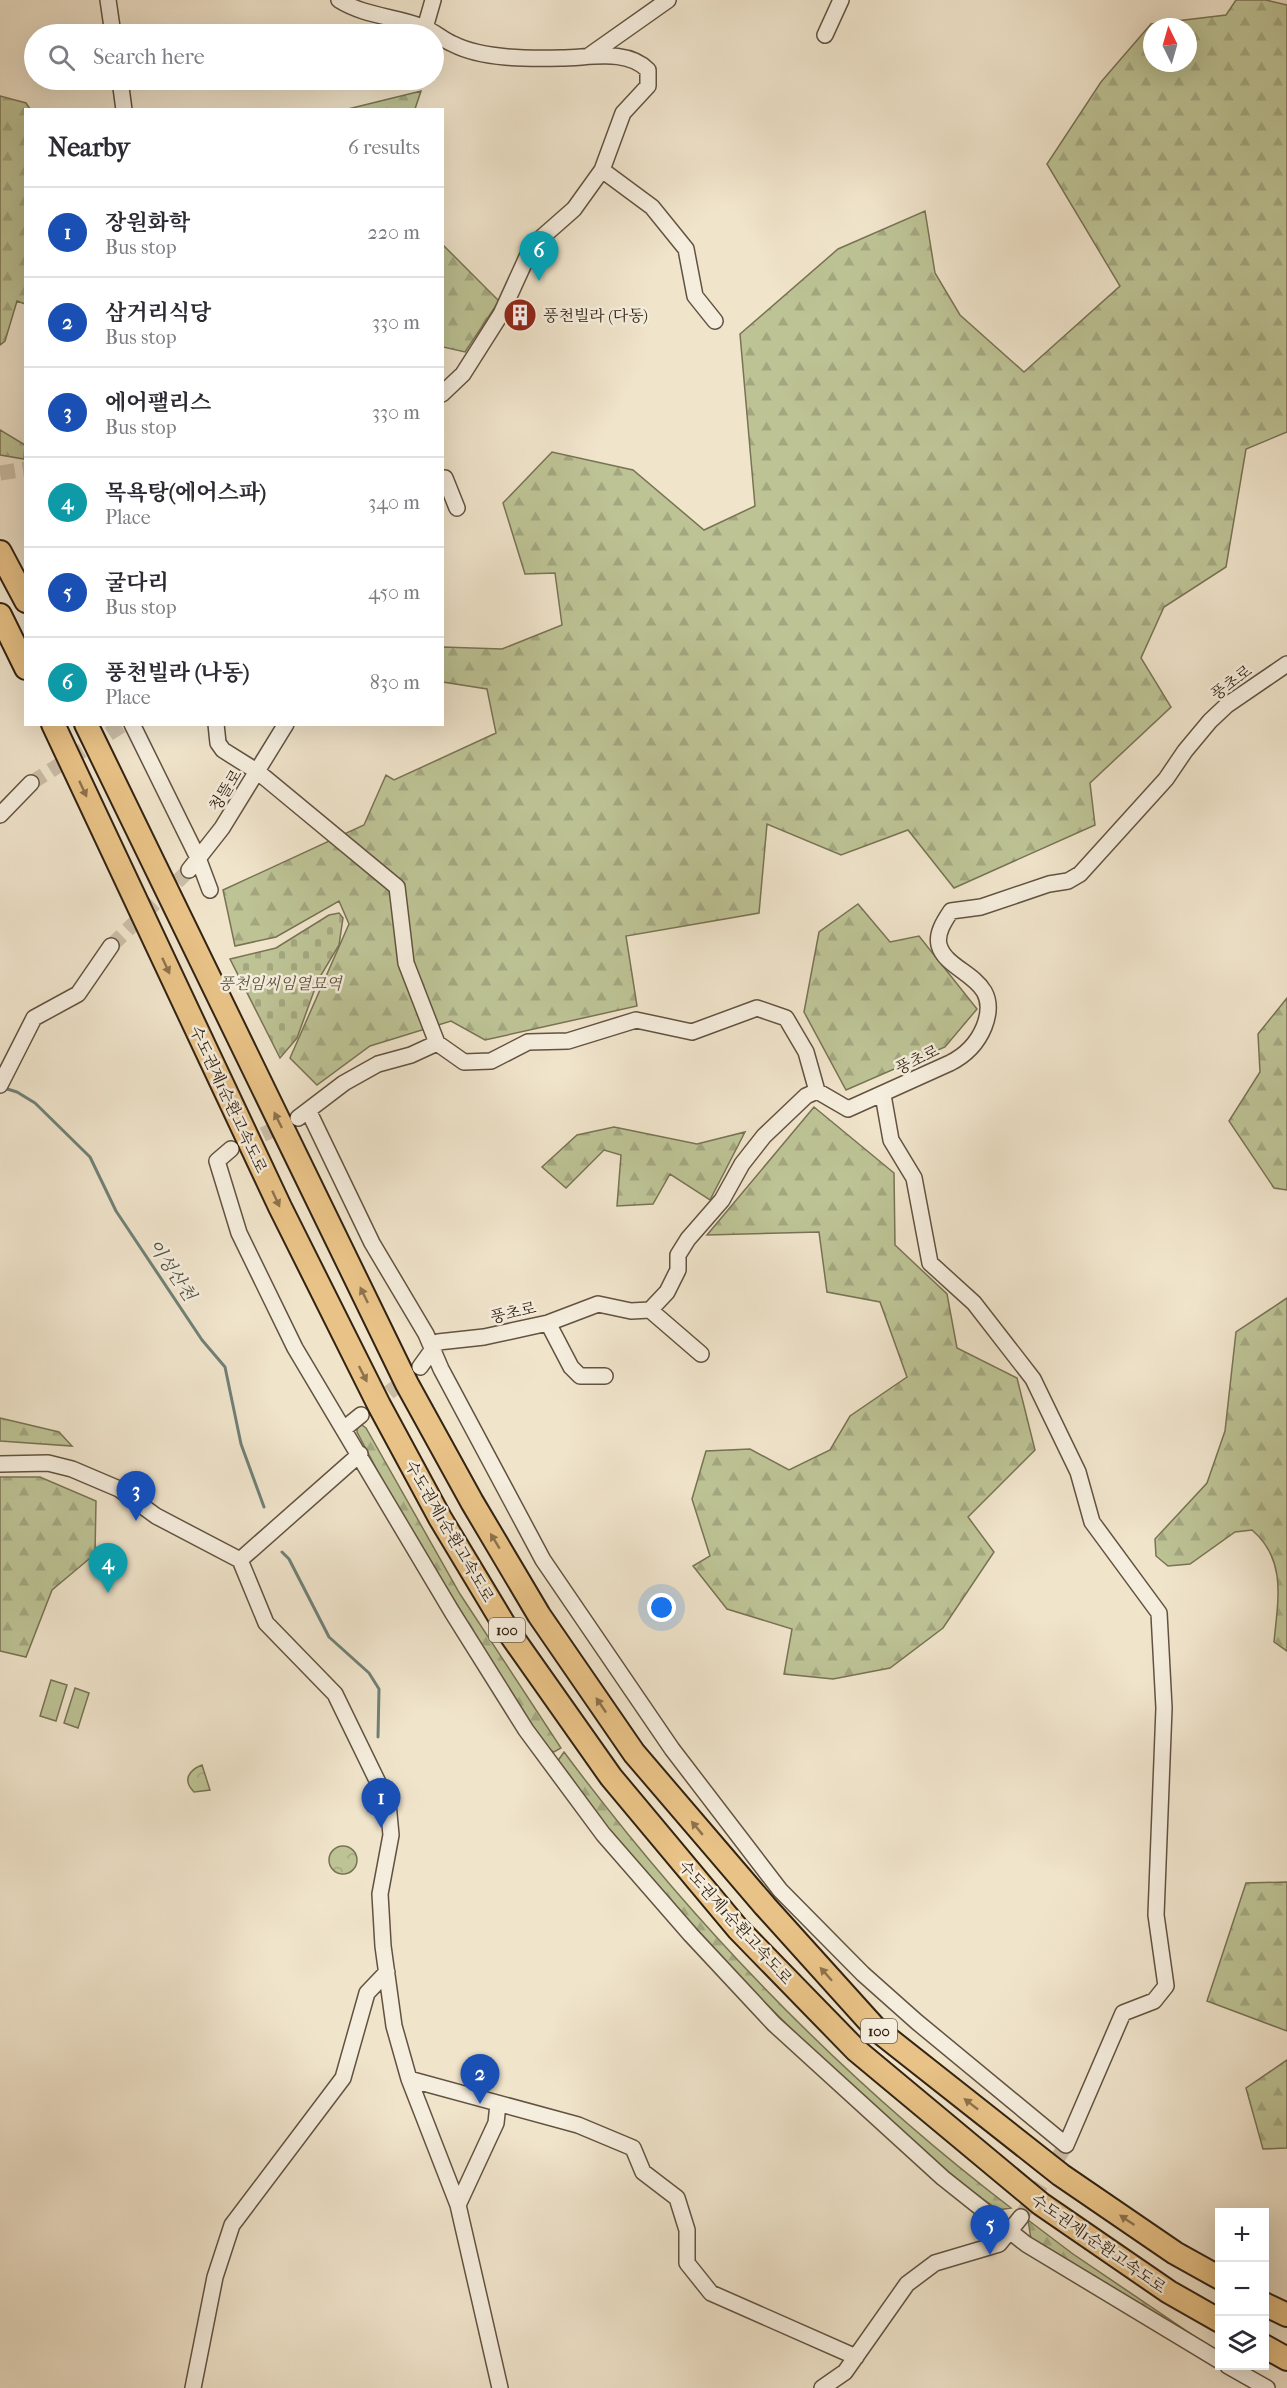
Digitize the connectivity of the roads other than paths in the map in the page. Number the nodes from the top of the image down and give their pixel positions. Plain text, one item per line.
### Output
1 (108, 0) edge
2 (339, 0) edge
3 (433, 0) edge
4 (668, 0) edge
5 (841, 0) edge
6 (112, 24) edge
7 (409, 24) edge
8 (426, 24) edge
9 (825, 35) dead end
10 (444, 39) edge
11 (590, 55) junction
12 (121, 90) edge
13 (124, 108) edge
14 (603, 170) junction
15 (715, 321) dead end
16 (444, 392) edge
17 (444, 478) edge
18 (456, 508) dead end
19 (0, 540) edge
20 (0, 552) edge
21 (22, 594) edge
22 (0, 615) edge
23 (0, 648) edge
24 (24, 664) edge
25 (1287, 664) edge
26 (24, 683) edge
27 (87, 726) edge
28 (133, 726) edge
29 (216, 726) edge
30 (285, 726) edge
31 (54, 728) edge
32 (258, 771) junction
33 (31, 783) tunnel mouth
34 (0, 815) edge
35 (193, 864) junction
36 (210, 890) dead end
37 (111, 946) tunnel mouth
38 (437, 1043) junction
39 (0, 1085) edge
40 (817, 1091) junction
41 (883, 1095) junction
42 (231, 1149) tunnel mouth
43 (650, 1310) junction
44 (548, 1323) junction
45 (433, 1350) junction
46 (701, 1354) dead end
47 (420, 1367) tunnel mouth
48 (605, 1376) dead end
49 (361, 1415) tunnel mouth
50 (345, 1428) junction
51 (360, 1454) junction
52 (0, 1464) edge
53 (240, 1560) junction
54 (387, 1972) junction
55 (409, 2079) junction
56 (498, 2104) junction
57 (458, 2205) junction
58 (1021, 2217) tunnel mouth
59 (1012, 2231) junction
60 (1215, 2275) edge
61 (1269, 2306) edge
62 (1287, 2315) edge
63 (1215, 2318) edge
64 (1269, 2349) edge
65 (856, 2356) junction
66 (1215, 2358) edge
67 (1287, 2359) edge
68 (1235, 2370) edge
69 (193, 2388) edge
70 (500, 2388) edge
71 (822, 2388) edge
72 (1267, 2388) edge

1 - 6 street
2 - 7 street
3 - 8 street
4 - 11 street
5 - 9 street
10 - 11 street
11 - 14 street
12 - 13 street
14 - 15 street
14 - 16 street
17 - 18 street
19 - 21 highway
20 - 21 highway
22 - 24 highway
23 - 26 highway
25 - 41 street, 풍초로
60 -> 27 highway, 수도권제1순환고속도로 / 100
28 - 35 street
29 - 32 street
30 - 32 street, 청뜰로
31 -> 63 highway, 수도권제1순환고속도로 / 100
32 - 35 street, 청뜰로
32 - 38 street
33 - 34 street
35 - 36 street
37 - 39 street
38 - 40 street
38 - 45 street
40 - 41 street, 풍초로
40 - 43 street
41 - 45 street
42 - 50 street
43 - 44 street, 풍초로
43 - 46 street
44 - 45 street, 풍초로
44 - 48 street
45 - 47 street
49 - 50 street
50 - 51 street
51 - 53 street
51 - 59 street
52 - 53 street
53 - 54 street
54 - 55 street
54 - 69 street
55 - 56 street
55 - 57 street
56 - 57 street
56 - 65 street
57 - 70 street
58 - 59 street
59 - 65 street
59 - 66 street
61 - 62 highway
64 - 67 highway
65 - 71 street
68 - 72 street

